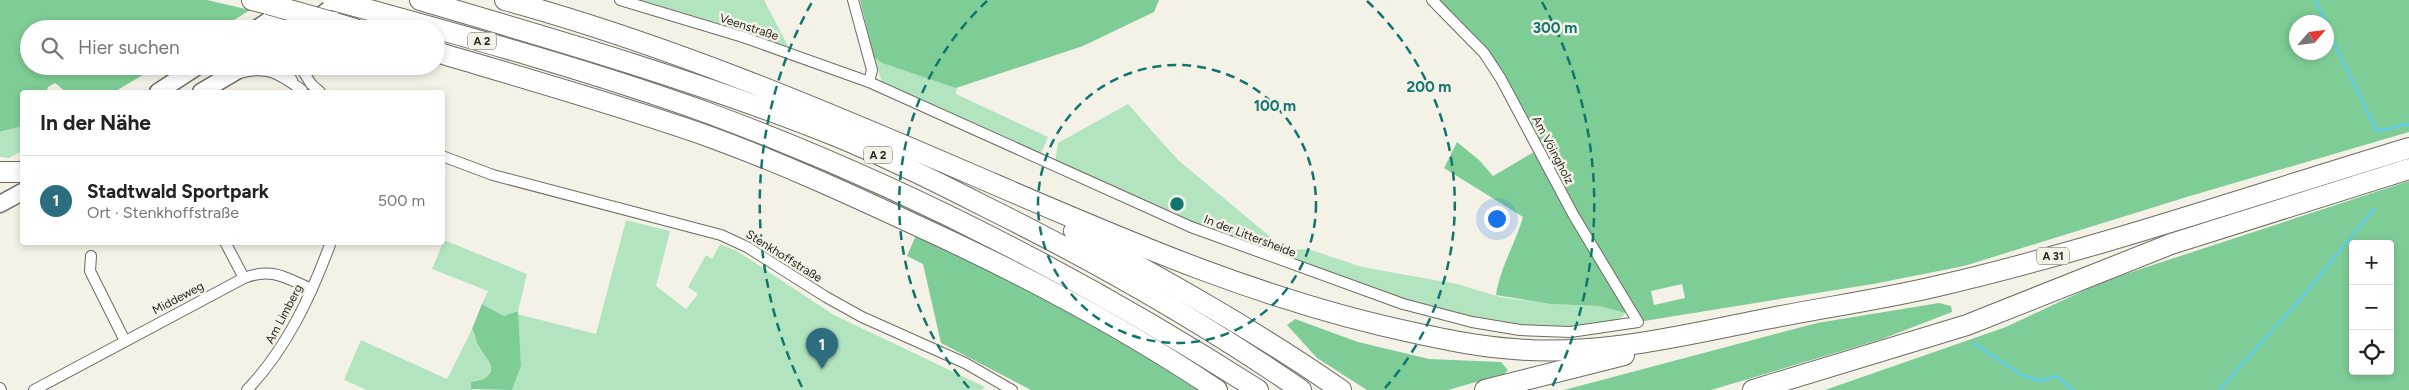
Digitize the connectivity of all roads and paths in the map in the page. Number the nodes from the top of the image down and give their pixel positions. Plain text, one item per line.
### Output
1 (333, 0) edge
2 (420, 0) edge
3 (505, 0) edge
4 (620, 0) edge
5 (853, 0) edge
6 (1432, 0) edge
7 (349, 3) edge
8 (280, 5) edge
9 (265, 20) edge
10 (276, 20) edge
11 (318, 20) edge
12 (326, 20) edge
13 (408, 20) edge
14 (445, 30) edge
15 (445, 55) edge
16 (184, 75) edge
17 (233, 75) edge
18 (279, 75) edge
19 (289, 75) edge
20 (306, 75) edge
21 (229, 76) joint
22 (869, 82) junction
23 (161, 90) edge
24 (204, 90) edge
25 (302, 90) edge
26 (303, 90) edge
27 (318, 90) edge
28 (870, 130) junction
29 (2409, 148) edge
30 (445, 157) edge
31 (2409, 169) edge
32 (20, 171) edge
33 (0, 172) edge
34 (20, 172) edge
35 (0, 183) edge
36 (20, 193) edge
37 (0, 204) edge
38 (918, 226) junction
39 (227, 245) edge
40 (330, 245) edge
41 (91, 256) dead end
42 (1036, 260) junction
43 (244, 278) junction
44 (312, 289) junction
45 (1638, 322) joint
46 (1724, 327) junction
47 (125, 341) junction
48 (1852, 361) junction
49 (34, 390) edge
50 (247, 390) edge
51 (1012, 390) edge
52 (1217, 390) edge
53 (1258, 390) edge
54 (1301, 390) edge
55 (1341, 390) edge
56 (1485, 390) edge
57 (1753, 390) edge
58 (1794, 390) edge

1 - 7 highway, A 2, bridge
2 - 54 highway, A 2
3 - 28 highway
4 - 22 street, Veenstraße
5 - 22 street
6 - 45 street, Am Vöingholz
7 - 11 main road
7 - 13 highway, A 2
8 - 9 main road
8 - 10 main road
8 - 12 highway, bridge
14 - 42 highway, A 2
15 - 38 highway
16 - 23 main road
17 - 21 street
18 - 25 street
19 - 26 street
20 - 27 street
21 - 24 main road
22 - 45 street, In der Littersheide
28 - 46 highway
28 - 55 highway
29 - 46 highway, A 31
30 - 51 street, Stenkhoffstraße
31 - 48 highway, A 31
32 - 33 highway
34 - 35 main road
36 - 37 main road
38 - 42 highway
38 - 52 highway
39 - 43 street
40 - 44 street, Am Limberg
41 - 47 street
42 - 53 highway, A 2
43 - 44 street, Middeweg
43 - 47 street, Middeweg
44 - 50 street, Am Limberg
46 - 56 highway
47 - 49 street, Middeweg
48 - 57 highway, A 31
48 - 58 highway

